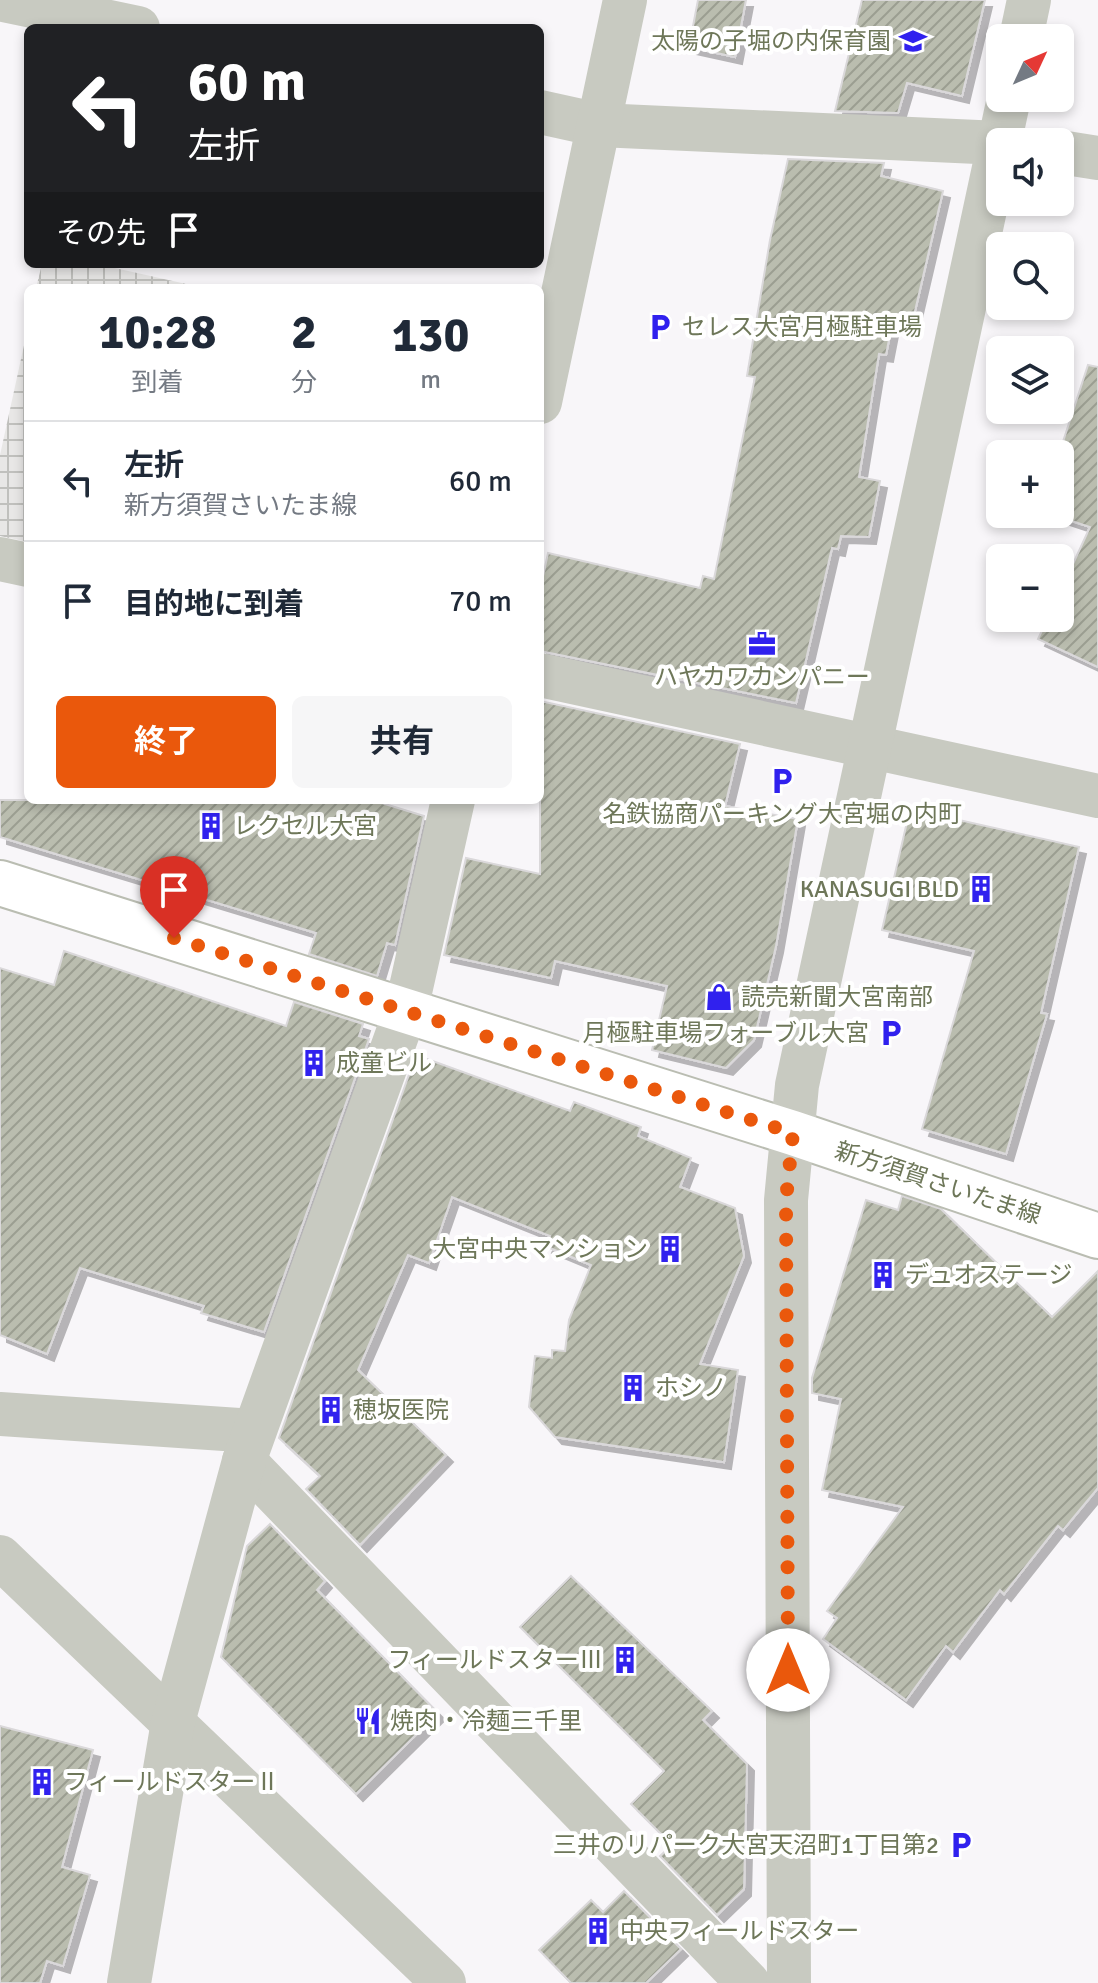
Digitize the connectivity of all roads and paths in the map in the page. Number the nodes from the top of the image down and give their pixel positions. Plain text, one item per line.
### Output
1 (4, 0) edge
2 (625, 0) edge
3 (1029, 0) edge
4 (119, 24) edge
5 (1024, 24) edge
6 (544, 113) edge
7 (599, 125) junction
8 (986, 142) edge
9 (1074, 154) edge
10 (1098, 158) edge
11 (986, 208) edge
12 (544, 383) edge
13 (0, 559) edge
14 (24, 564) edge
15 (544, 676) edge
16 (870, 746) junction
17 (1098, 796) edge
18 (452, 804) edge
19 (0, 883) edge
20 (406, 1010) junction
21 (793, 1133) junction
22 (1098, 1236) edge
23 (0, 1414) edge
24 (249, 1446) junction
25 (0, 1557) edge
26 (173, 1722) junction
27 (129, 1983) edge
28 (444, 1983) edge
29 (748, 1983) edge
30 (789, 1983) edge

1 - 4 street
2 - 7 street
3 - 5 street
6 - 7 street
7 - 8 street
7 - 12 street
9 - 10 street
11 - 16 street
13 - 14 street
15 - 16 street
16 - 17 street
16 - 21 street
18 - 20 street
19 - 20 main road, 新方須賀さいたま線
20 - 21 main road, 新方須賀さいたま線
20 - 24 street
21 - 22 main road, 新方須賀さいたま線
21 - 30 street
23 - 24 street
24 - 26 street
24 - 29 street
25 - 26 street
26 - 27 street
26 - 28 street

